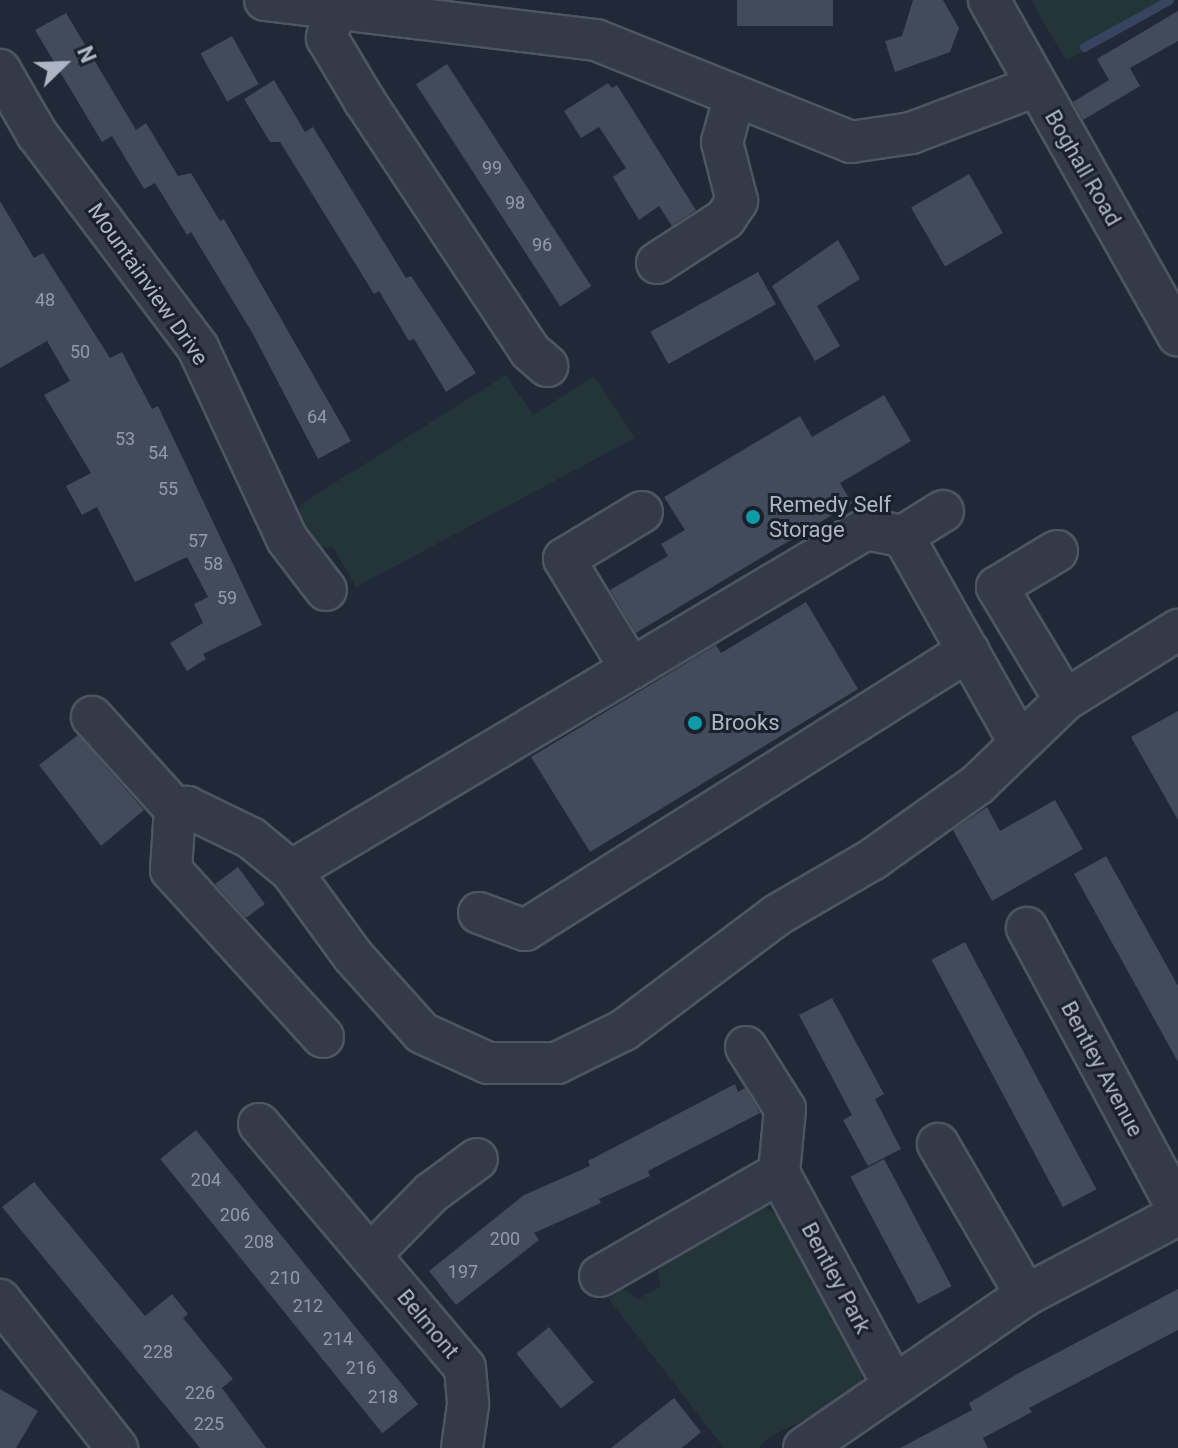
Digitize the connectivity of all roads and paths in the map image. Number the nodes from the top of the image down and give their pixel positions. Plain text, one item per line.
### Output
1 (265, 0) edge
2 (989, 0) edge
3 (333, 12) junction
4 (0, 70) edge
5 (1036, 86) junction
6 (734, 99) junction
7 (657, 263) dead end
8 (1178, 335) edge
9 (547, 366) dead end
10 (943, 511) dead end
11 (642, 512) dead end
12 (903, 536) junction
13 (1057, 551) dead end
14 (326, 590) dead end
15 (1178, 630) edge
16 (968, 651) junction
17 (631, 669) junction
18 (1065, 700) junction
19 (92, 717) dead end
20 (1019, 742) junction
21 (181, 816) junction
22 (291, 871) junction
23 (479, 913) dead end
24 (1027, 928) dead end
25 (323, 1037) dead end
26 (746, 1047) dead end
27 (259, 1124) dead end
28 (938, 1144) dead end
29 (477, 1159) dead end
30 (779, 1173) junction
31 (1178, 1212) edge
32 (370, 1255) junction
33 (600, 1276) dead end
34 (1026, 1295) junction
35 (0, 1300) edge
36 (893, 1384) junction
37 (117, 1448) edge
38 (462, 1448) edge
39 (804, 1448) edge

1 - 3 street
2 - 5 street, Boghall Road
3 - 6 street
3 - 9 street
4 - 14 street, Mountainview Drive
5 - 6 street
5 - 8 street, Boghall Road
6 - 7 street
10 - 12 street
11 - 17 street
12 - 16 street
12 - 17 street
13 - 18 street
15 - 18 street
16 - 20 street
16 - 23 street
17 - 22 street
18 - 20 street
19 - 21 street
20 - 22 street
21 - 22 street
21 - 25 street
24 - 31 street, Bentley Avenue
26 - 30 street
27 - 32 street, Belmont
28 - 34 street
29 - 32 street
30 - 33 street
30 - 36 street, Bentley Park
31 - 34 street
32 - 38 street, Belmont
34 - 36 street
35 - 37 street
36 - 39 street

